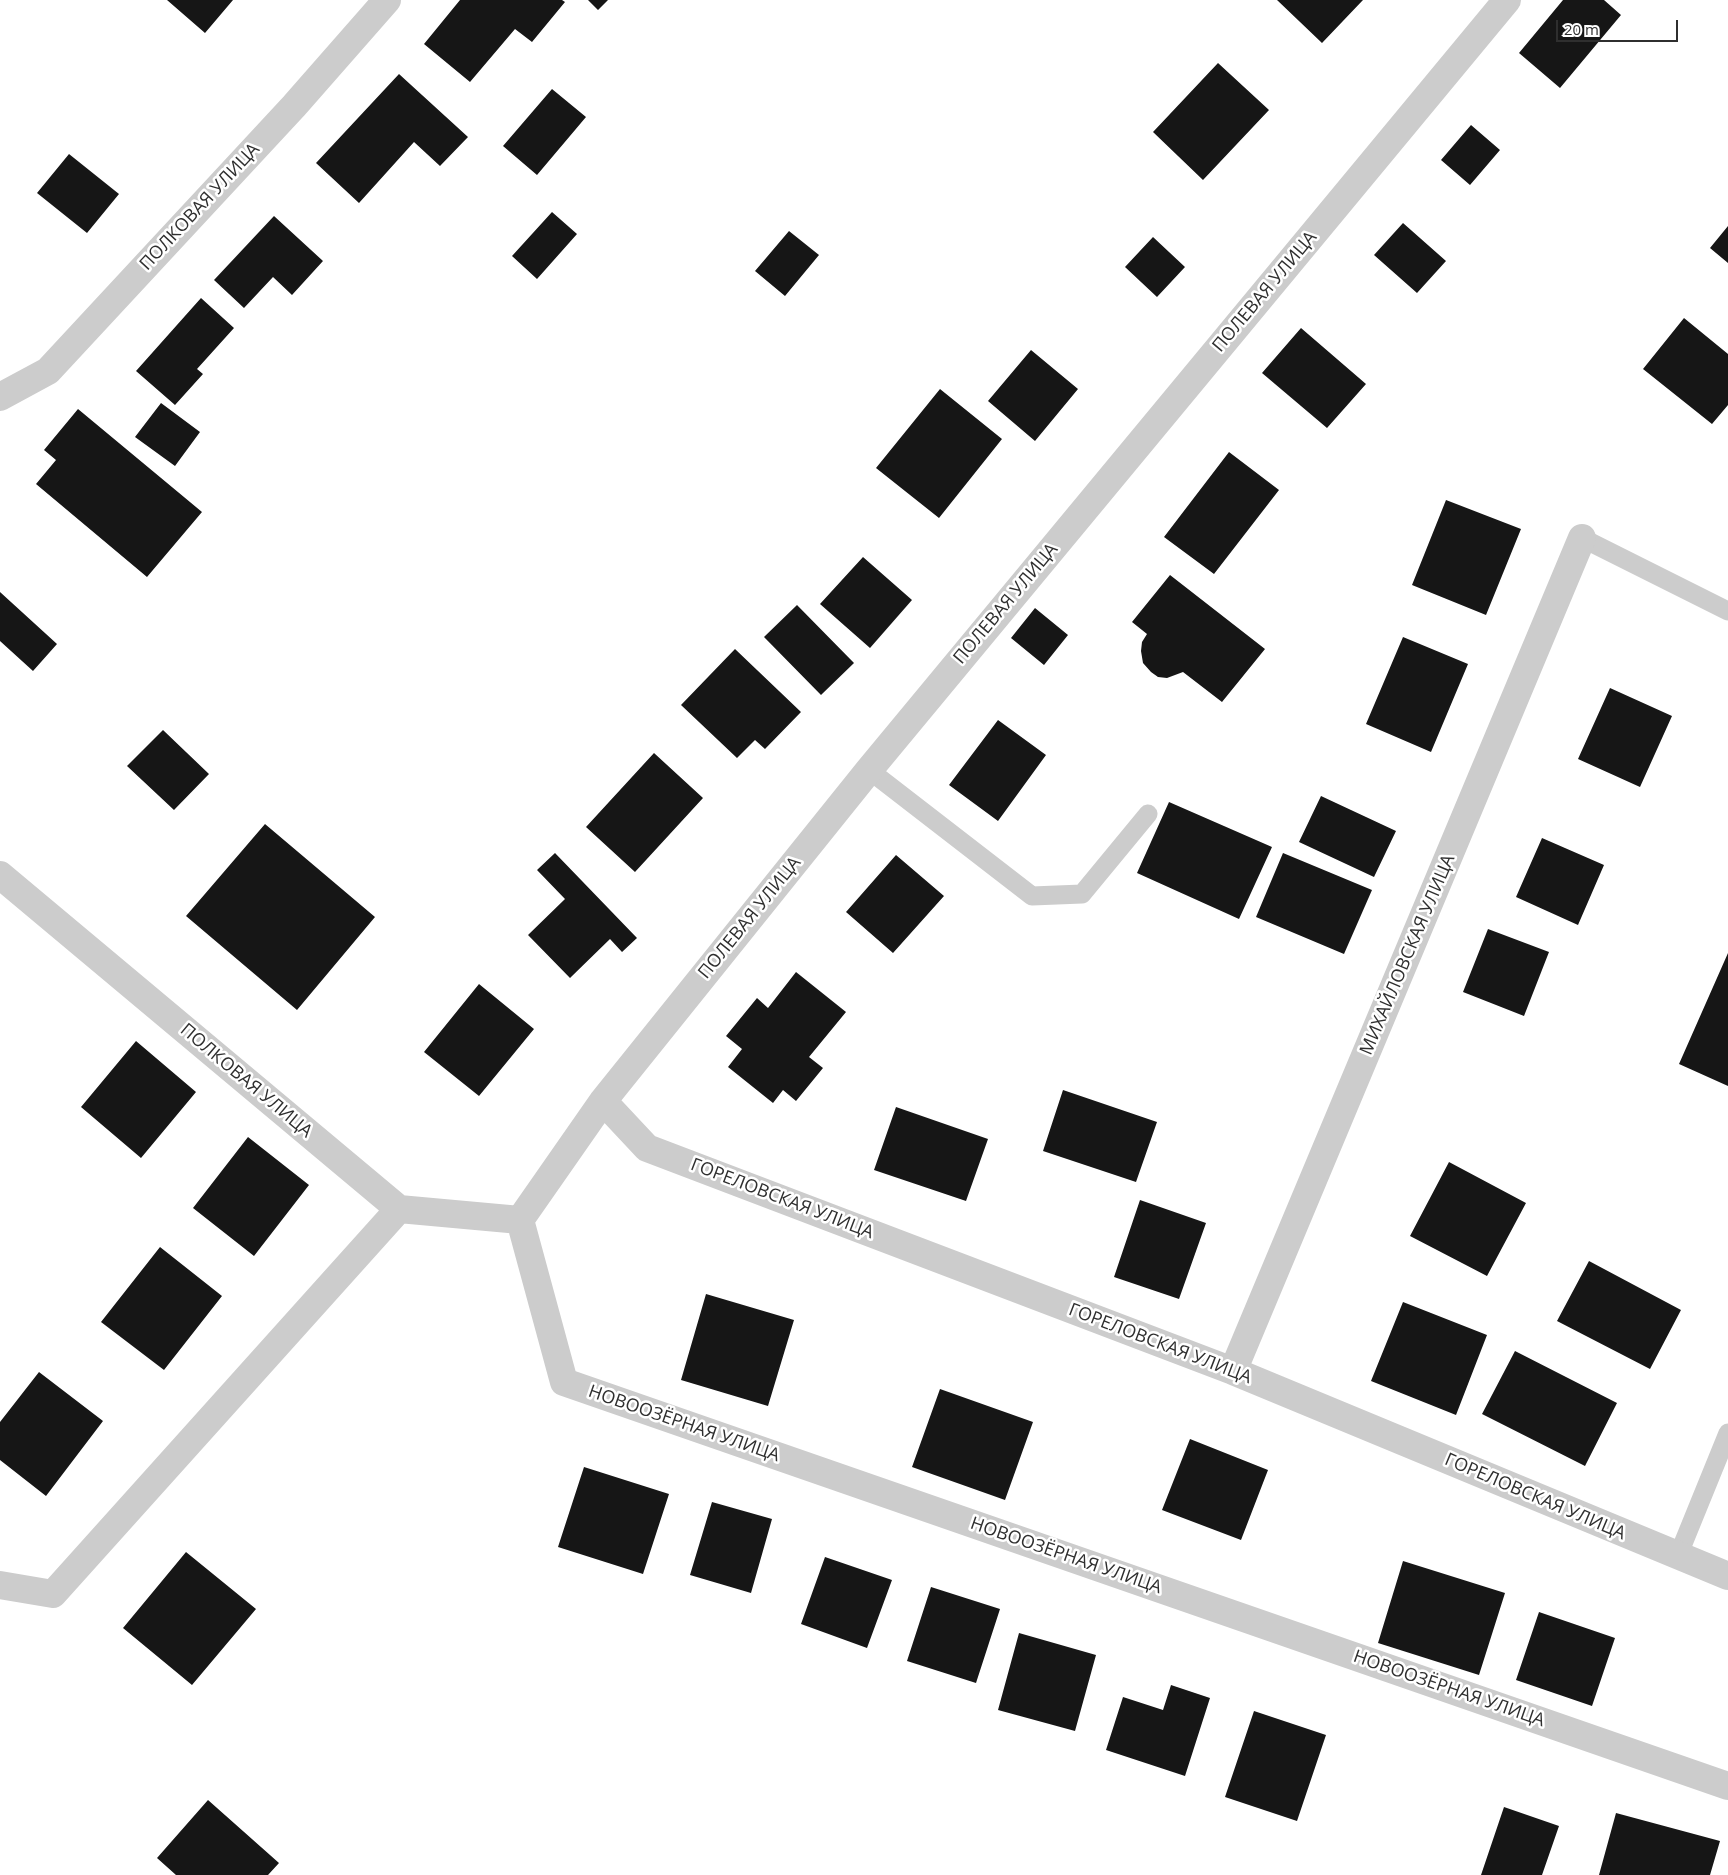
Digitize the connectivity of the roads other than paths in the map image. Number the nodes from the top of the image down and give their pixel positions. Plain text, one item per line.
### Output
1 (387, 0) edge
2 (1508, 0) edge
3 (0, 397) edge
4 (1582, 538) joint
5 (1728, 611) edge
6 (869, 770) junction
7 (1148, 814) dead end
8 (0, 875) edge
9 (604, 1101) junction
10 (399, 1209) junction
11 (520, 1220) junction
12 (1233, 1371) junction
13 (1728, 1433) edge
14 (1678, 1556) junction
15 (1728, 1576) edge
16 (0, 1585) edge
17 (1728, 1786) edge

1 - 3 street, ПОЛКОВАЯ УЛИЦА
2 - 6 street, ПОЛЕВАЯ УЛИЦА
4 - 5 lane
4 - 12 street, МИХАЙЛОВСКАЯ УЛИЦА
6 - 7 lane
6 - 9 street, ПОЛЕВАЯ УЛИЦА
8 - 10 street, ПОЛКОВАЯ УЛИЦА
9 - 11 street, ПОЛЕВАЯ УЛИЦА
9 - 12 street, ГОРЕЛОВСКАЯ УЛИЦА
10 - 11 street
10 - 16 street
11 - 17 street, НОВООЗЁРНАЯ УЛИЦА
12 - 14 street, ГОРЕЛОВСКАЯ УЛИЦА
13 - 14 lane
14 - 15 street, ГОРЕЛОВСКАЯ УЛИЦА

